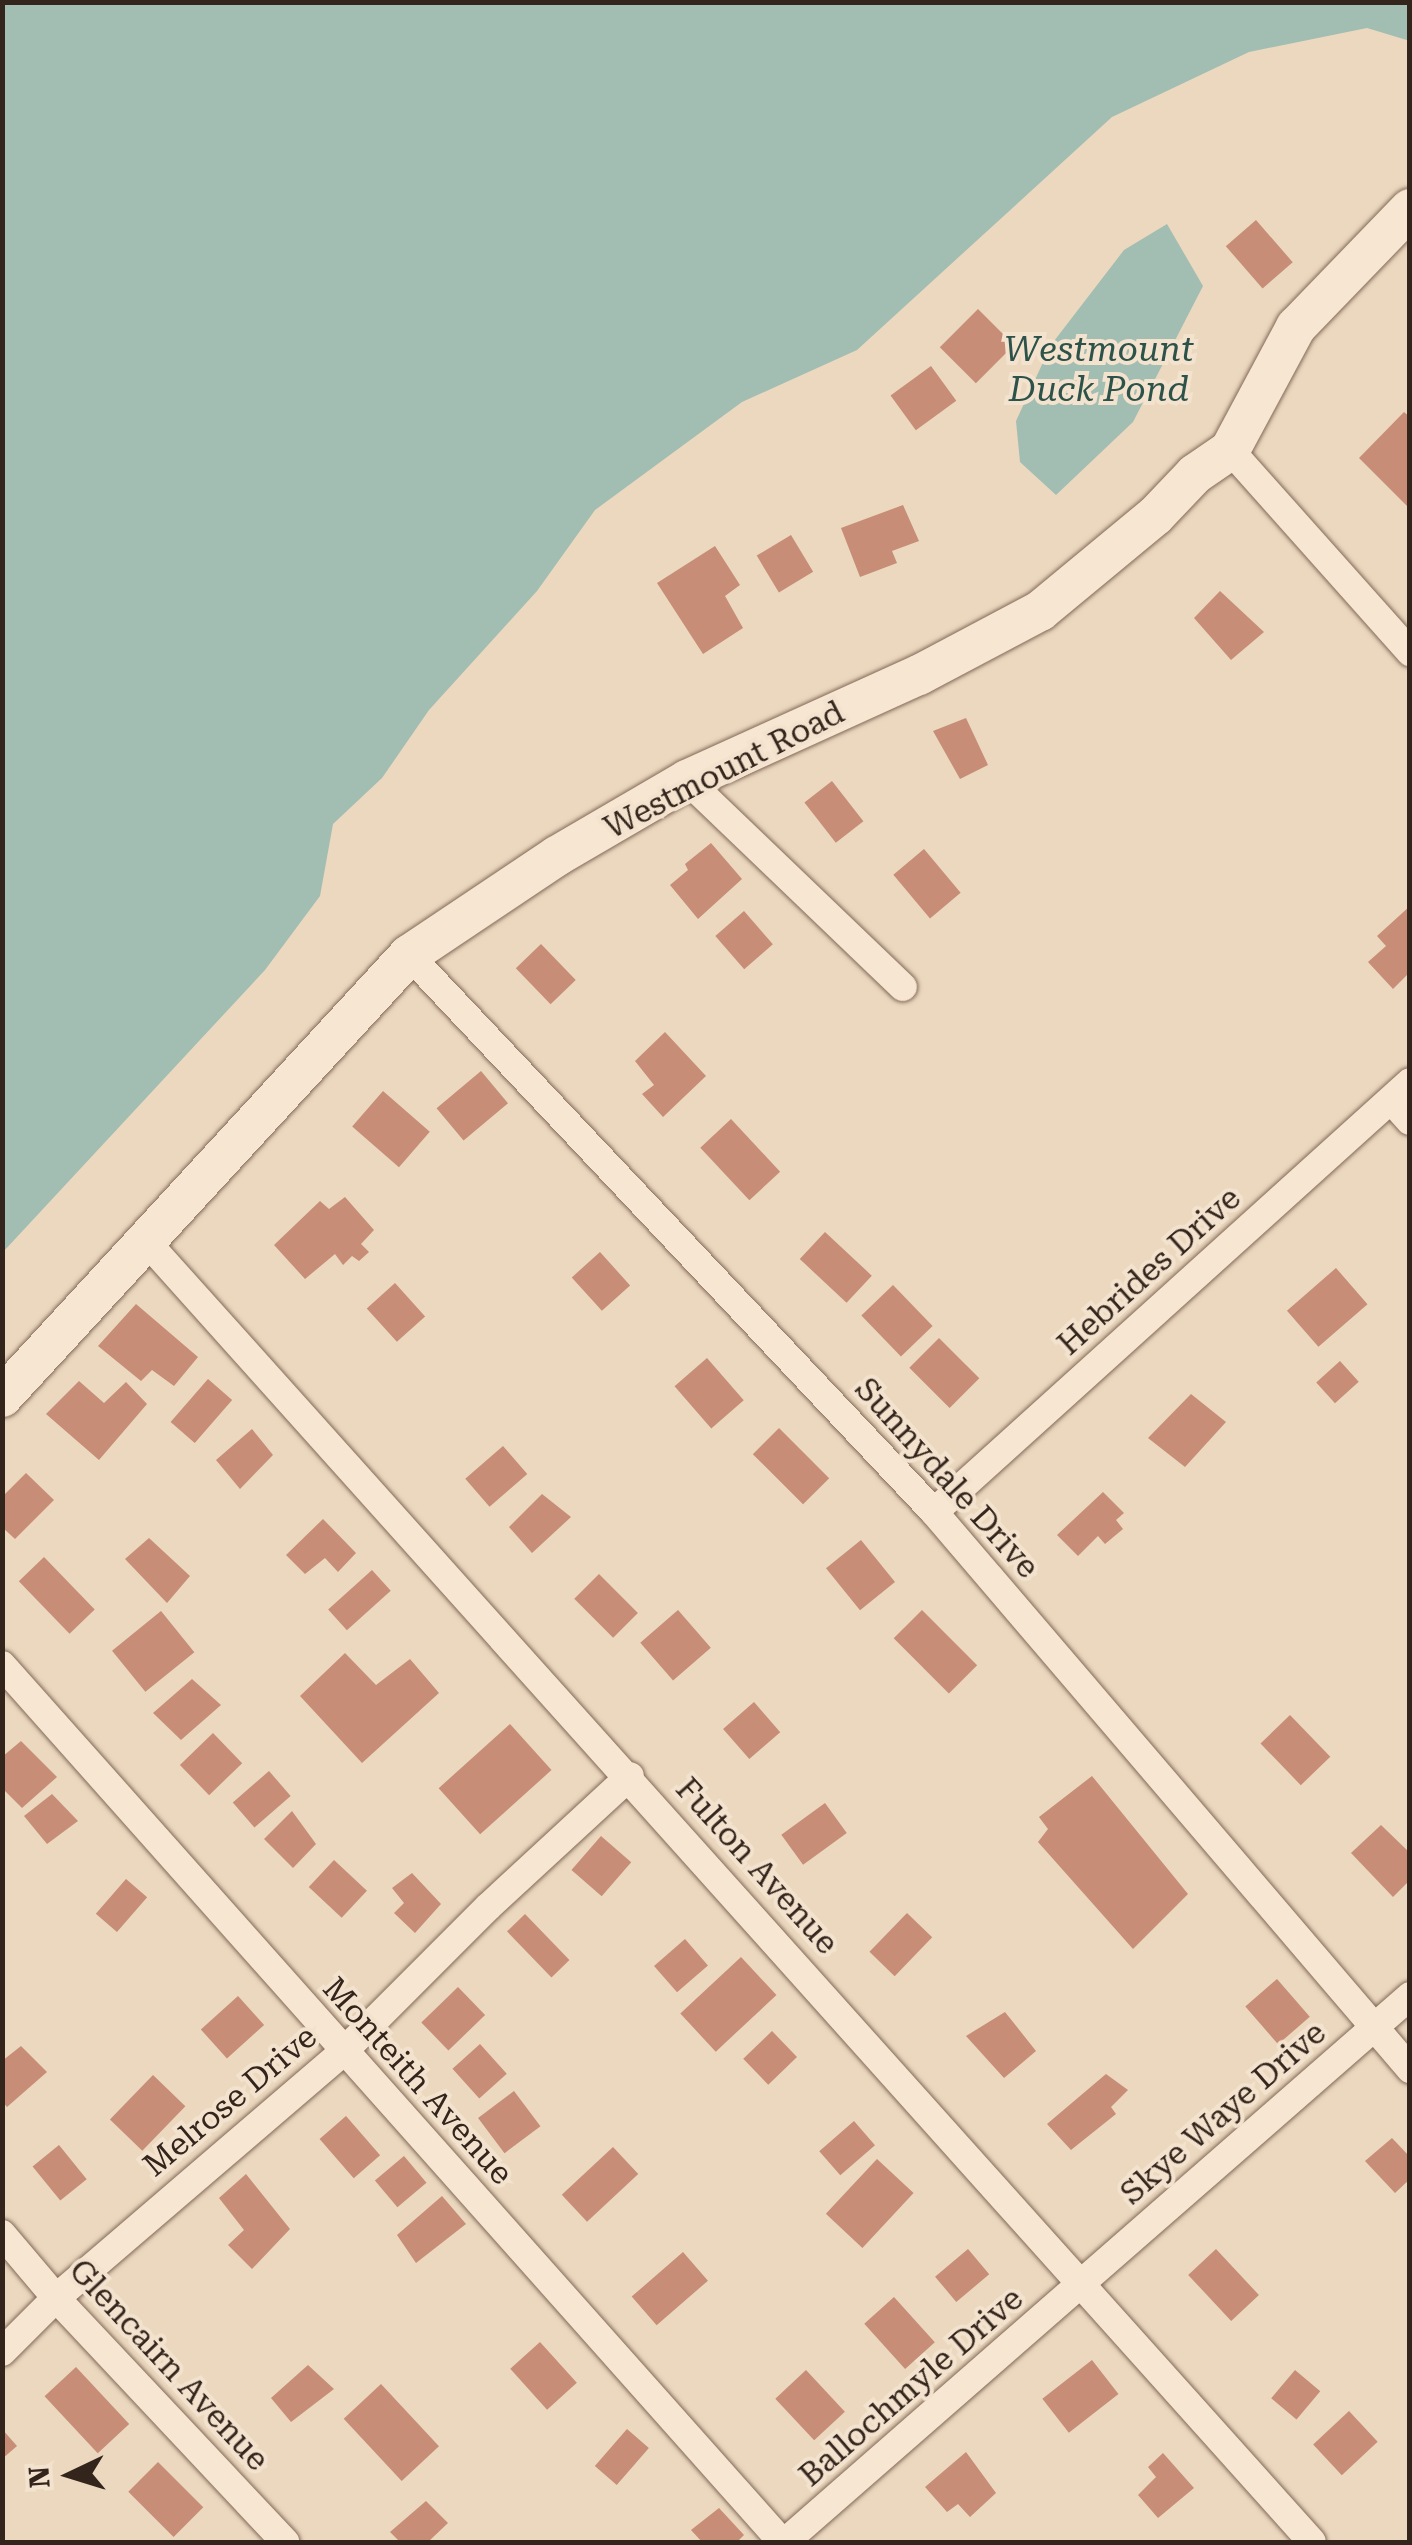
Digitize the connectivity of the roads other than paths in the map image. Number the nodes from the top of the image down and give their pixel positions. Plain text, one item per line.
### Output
1 (1410, 209) edge
2 (1230, 450) junction
3 (1410, 652) edge
4 (688, 780) junction
5 (409, 955) junction
6 (903, 987) dead end
7 (1403, 1101) edge
8 (145, 1240) junction
9 (2, 1397) edge
10 (934, 1512) junction
11 (2, 1665) edge
12 (630, 1776) junction
13 (1410, 1996) edge
14 (1375, 2026) junction
15 (344, 2051) junction
16 (1410, 2068) edge
17 (2, 2234) edge
18 (1083, 2283) junction
19 (56, 2298) junction
20 (2, 2352) edge
21 (285, 2542) edge
22 (784, 2542) edge
23 (1312, 2542) edge

1 - 2 main road, Westmount Road
2 - 3 street
2 - 4 main road, Westmount Road
4 - 5 main road, Westmount Road
4 - 6 street
5 - 8 main road, Westmount Road
5 - 10 street, Sunnydale Drive
7 - 10 street, Hebrides Drive
8 - 9 main road, Westmount Road
8 - 12 street, Fulton Avenue
10 - 14 street, Sunnydale Drive
11 - 15 street, Monteith Avenue
12 - 15 street, Melrose Drive
12 - 18 street, Fulton Avenue
13 - 14 street, Skye Waye Drive
14 - 16 street, Sunnydale Drive
14 - 18 street, Skye Waye Drive
15 - 19 street, Melrose Drive
15 - 22 street, Monteith Avenue
17 - 19 street, Glencairn Avenue
18 - 22 street, Ballochmyle Drive
18 - 23 street, Fulton Avenue
19 - 20 street, Melrose Drive
19 - 21 street, Glencairn Avenue

